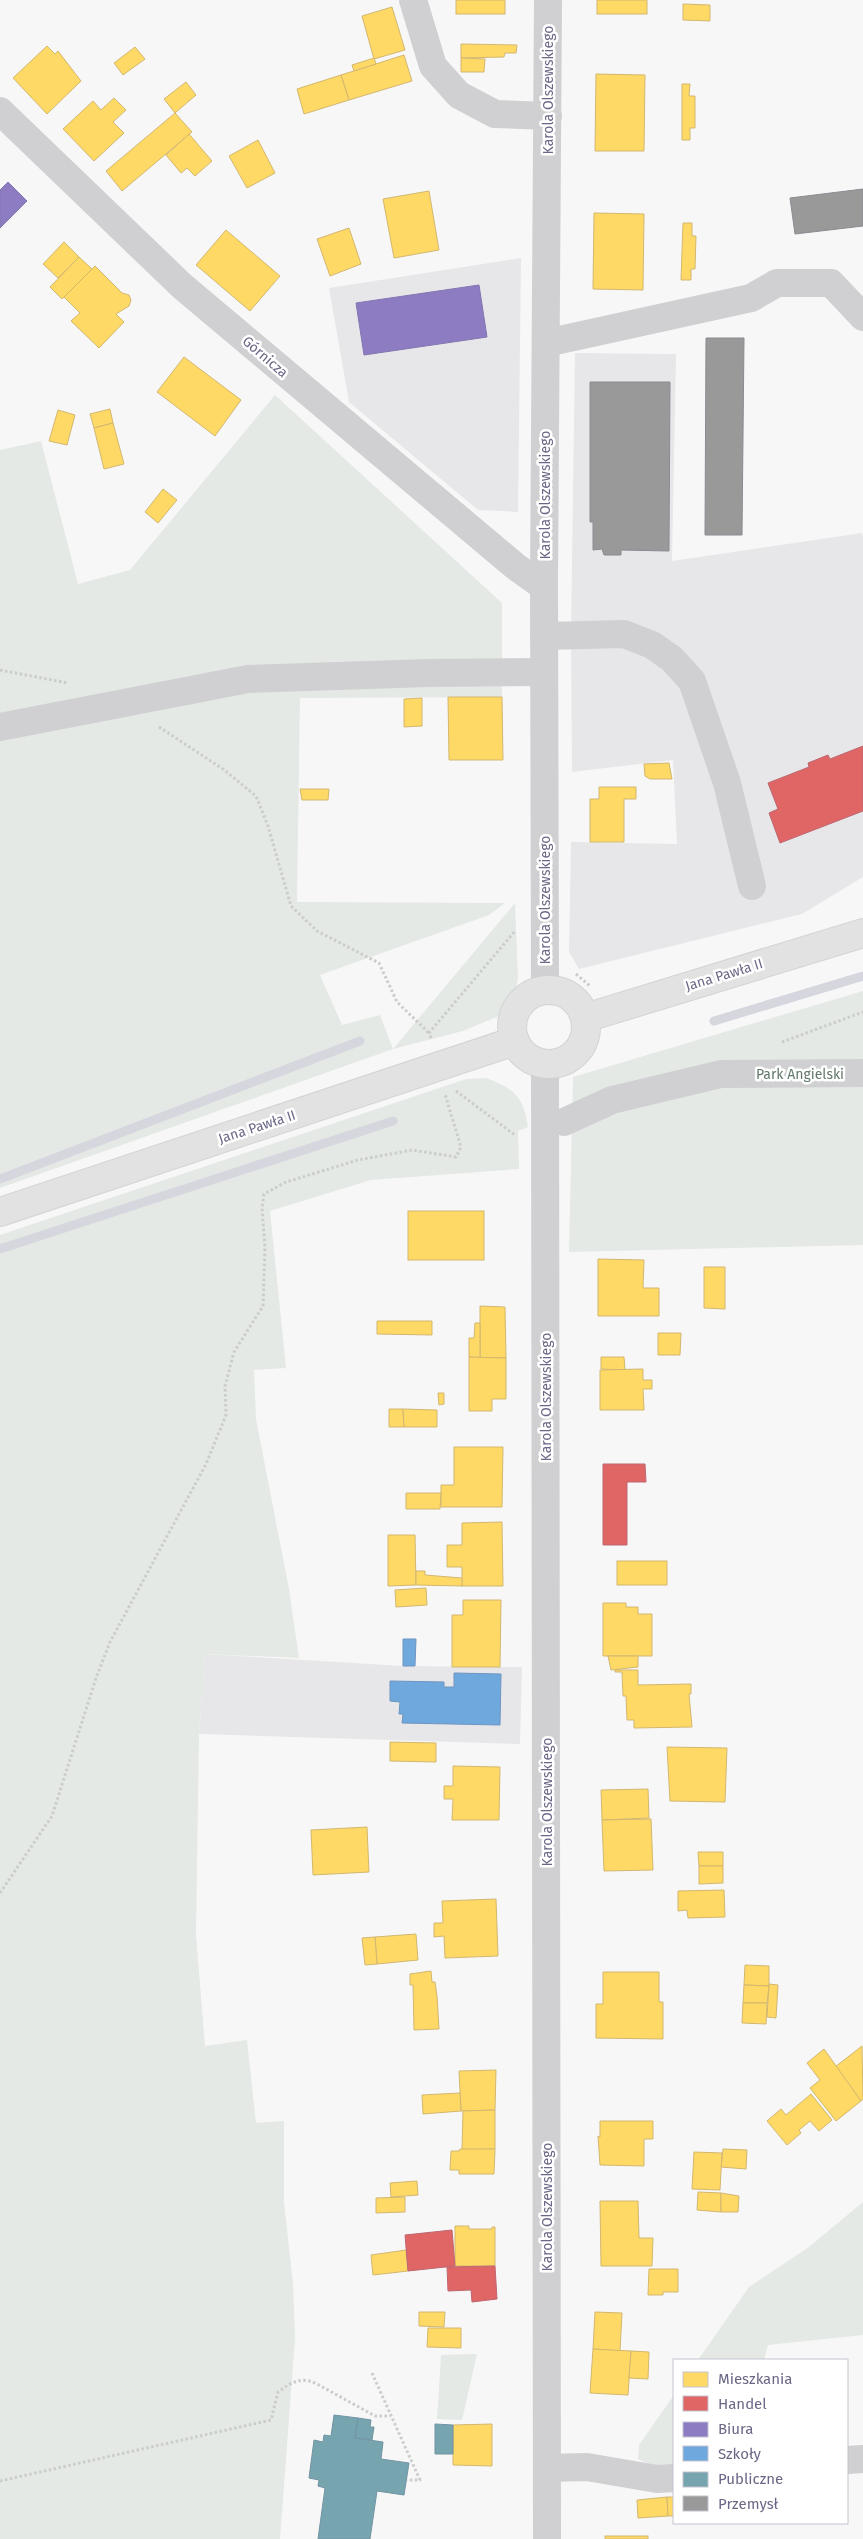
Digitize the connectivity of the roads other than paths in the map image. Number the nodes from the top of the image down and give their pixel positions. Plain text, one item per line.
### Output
1 (412, 0) edge
2 (548, 0) edge
3 (0, 111) edge
4 (548, 116) junction
5 (863, 317) edge
6 (546, 343) junction
7 (544, 587) junction
8 (544, 636) junction
9 (544, 672) junction
10 (0, 727) edge
11 (752, 886) dead end
12 (863, 933) edge
13 (533, 993) junction
14 (585, 1018) junction
15 (511, 1030) junction
16 (558, 1064) junction
17 (863, 1073) edge
18 (564, 1122) dead end
19 (0, 1212) edge
20 (863, 2458) edge
21 (848, 2460) edge
22 (673, 2478) edge
23 (541, 2479) junction
24 (547, 2539) edge

1 - 4 street
2 - 4 street, Karola Olszewskiego
3 - 7 street, Górnicza
4 - 6 street, Karola Olszewskiego
5 - 6 street
6 - 7 street, Karola Olszewskiego
7 - 8 street, Karola Olszewskiego
8 - 9 street, Karola Olszewskiego
8 - 11 street
9 - 10 street
9 - 13 street, Karola Olszewskiego
12 - 14 main road, Jana Pawła II
13 - 14 main road
13 - 15 main road
14 - 16 main road
15 - 16 main road
15 - 19 main road, Jana Pawła II
16 - 23 street, Karola Olszewskiego
17 - 18 street
20 - 21 street
22 - 23 street
23 - 24 street, Karola Olszewskiego

